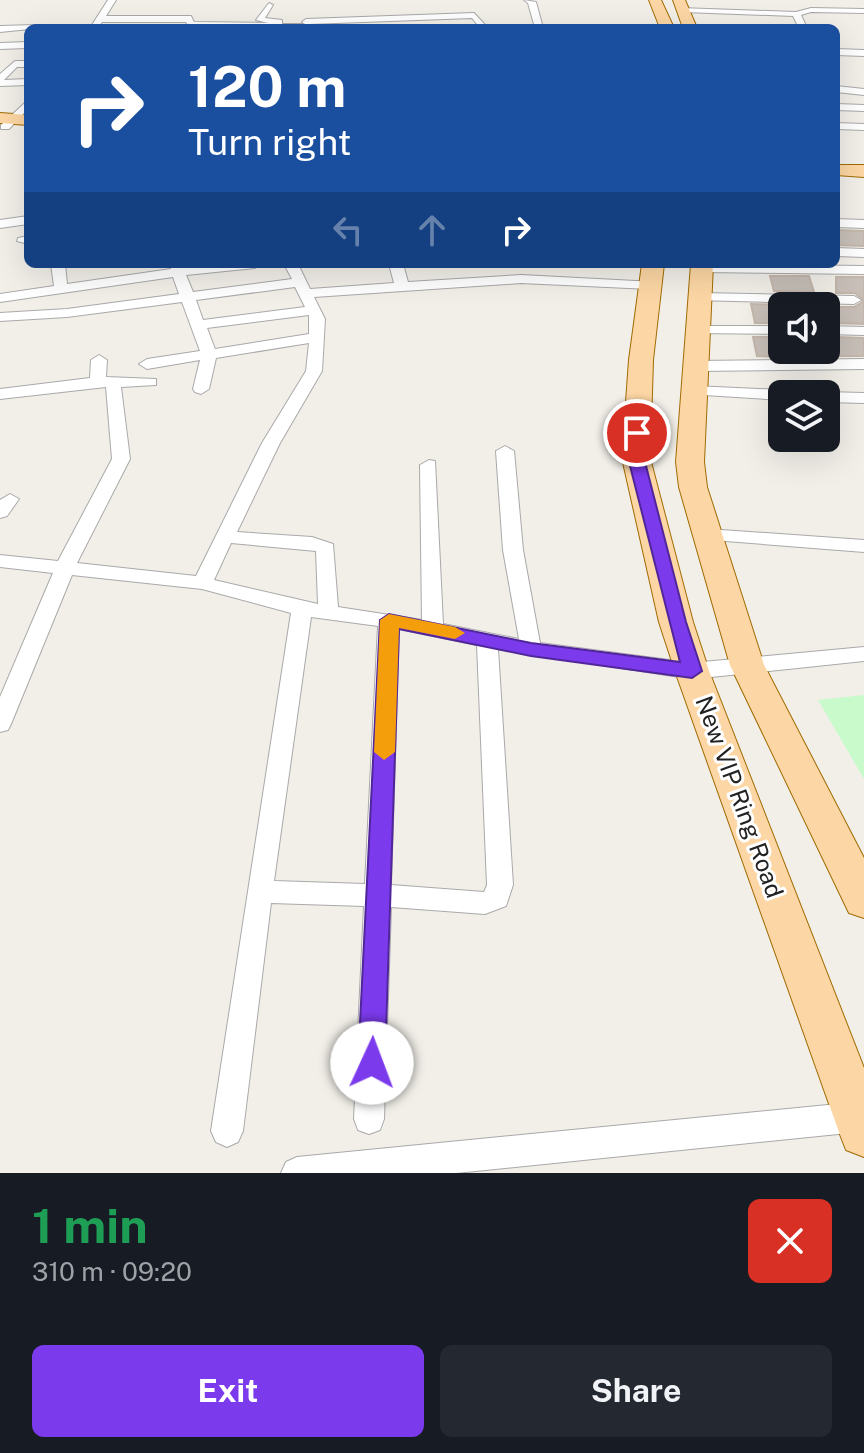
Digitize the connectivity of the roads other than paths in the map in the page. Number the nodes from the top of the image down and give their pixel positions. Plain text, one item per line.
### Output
1 (112, 0) edge
2 (528, 0) edge
3 (655, 0) edge
4 (814, 0) edge
5 (851, 0) edge
6 (269, 5) dead end
7 (681, 5) edge
8 (359, 9) dead end
9 (818, 10) junction
10 (860, 11) edge
11 (205, 12) dead end
12 (796, 14) junction
13 (474, 15) junction
14 (103, 16) junction
15 (97, 24) edge
16 (189, 24) edge
17 (286, 24) edge
18 (339, 24) edge
19 (481, 24) edge
20 (538, 24) edge
21 (665, 24) edge
22 (688, 24) edge
23 (801, 24) edge
24 (24, 28) edge
25 (0, 29) edge
26 (857, 42) dead end
27 (24, 45) edge
28 (0, 46) edge
29 (840, 52) edge
30 (0, 63) edge
31 (15, 64) junction
32 (24, 64) edge
33 (0, 81) edge
34 (24, 82) edge
35 (840, 89) edge
36 (864, 92) edge
37 (840, 107) edge
38 (864, 108) edge
39 (840, 126) edge
40 (864, 127) edge
41 (864, 165) edge
42 (840, 167) edge
43 (840, 168) edge
44 (864, 171) edge
45 (24, 221) edge
46 (840, 223) edge
47 (0, 224) edge
48 (864, 224) edge
49 (840, 252) edge
50 (864, 253) edge
51 (58, 268) edge
52 (177, 268) edge
53 (293, 268) edge
54 (397, 268) edge
55 (864, 270) edge
56 (652, 275) edge
57 (701, 276) edge
58 (402, 287) junction
59 (304, 288) junction
60 (61, 289) junction
61 (188, 297) junction
62 (0, 298) edge
63 (854, 300) dead end
64 (314, 310) junction
65 (0, 317) edge
66 (198, 325) junction
67 (698, 330) junction
68 (768, 330) edge
69 (840, 330) edge
70 (864, 331) edge
71 (317, 337) junction
72 (209, 354) junction
73 (99, 360) dead end
74 (147, 364) dead end
75 (864, 364) edge
76 (695, 378) junction
77 (106, 382) junction
78 (150, 382) dead end
79 (201, 389) dead end
80 (768, 392) edge
81 (0, 394) edge
82 (840, 397) edge
83 (864, 398) edge
84 (505, 451) dead end
85 (429, 465) dead end
86 (707, 535) junction
87 (226, 537) junction
88 (864, 546) edge
89 (0, 561) edge
90 (65, 567) junction
91 (202, 583) junction
92 (302, 609) junction
93 (328, 612) junction
94 (389, 620) junction
95 (433, 629) junction
96 (487, 639) junction
97 (531, 649) junction
98 (864, 654) edge
99 (747, 665) junction
100 (692, 671) junction
101 (0, 724) edge
102 (259, 892) junction
103 (378, 895) junction
104 (864, 900) edge
105 (369, 1119) dead end
106 (861, 1124) edge
107 (227, 1131) dead end
108 (297, 1173) edge

1 - 14 street
2 - 20 street
3 - 21 main road
4 - 9 street
5 - 10 street
6 - 17 street
7 - 12 street
7 - 22 main road
8 - 13 street
9 - 10 street
9 - 12 street
11 - 14 street
12 - 23 street
13 - 18 street
13 - 19 street
14 - 15 street
14 - 16 street
24 - 25 street
26 - 29 street
27 - 28 street
30 - 31 street
31 - 32 street
31 - 33 street
33 - 34 street
35 - 36 street
37 - 38 street
39 - 40 street
41 - 42 main road
43 - 44 main road
45 - 47 street
46 - 48 street
49 - 50 street
51 - 60 street
52 - 60 street
52 - 61 street
53 - 59 street
54 - 58 street
55 - 57 street
56 - 58 street
56 - 100 main road, New VIP Ring Road
57 - 63 street
57 - 67 main road
58 - 59 street
59 - 61 street
59 - 64 street
60 - 62 street
61 - 65 street
61 - 66 street
64 - 66 street
64 - 71 street
66 - 72 street
67 - 68 street
67 - 76 main road
69 - 70 street
71 - 72 street
71 - 87 street
72 - 74 street
72 - 79 street
73 - 77 street
75 - 76 street
76 - 80 street
76 - 86 main road
77 - 78 street
77 - 81 street
77 - 90 street
82 - 83 street
84 - 97 street
85 - 95 street
86 - 88 street
86 - 99 main road
87 - 91 street
87 - 93 street
89 - 90 street
90 - 91 street
90 - 101 street
91 - 92 street
92 - 93 street
92 - 102 street
93 - 94 street
94 - 95 street
94 - 103 street
95 - 96 street
96 - 97 street
96 - 103 street
97 - 100 street
98 - 99 street
99 - 100 street
99 - 104 main road
100 - 106 main road, New VIP Ring Road
102 - 103 street
102 - 107 street
103 - 105 street
106 - 108 street

